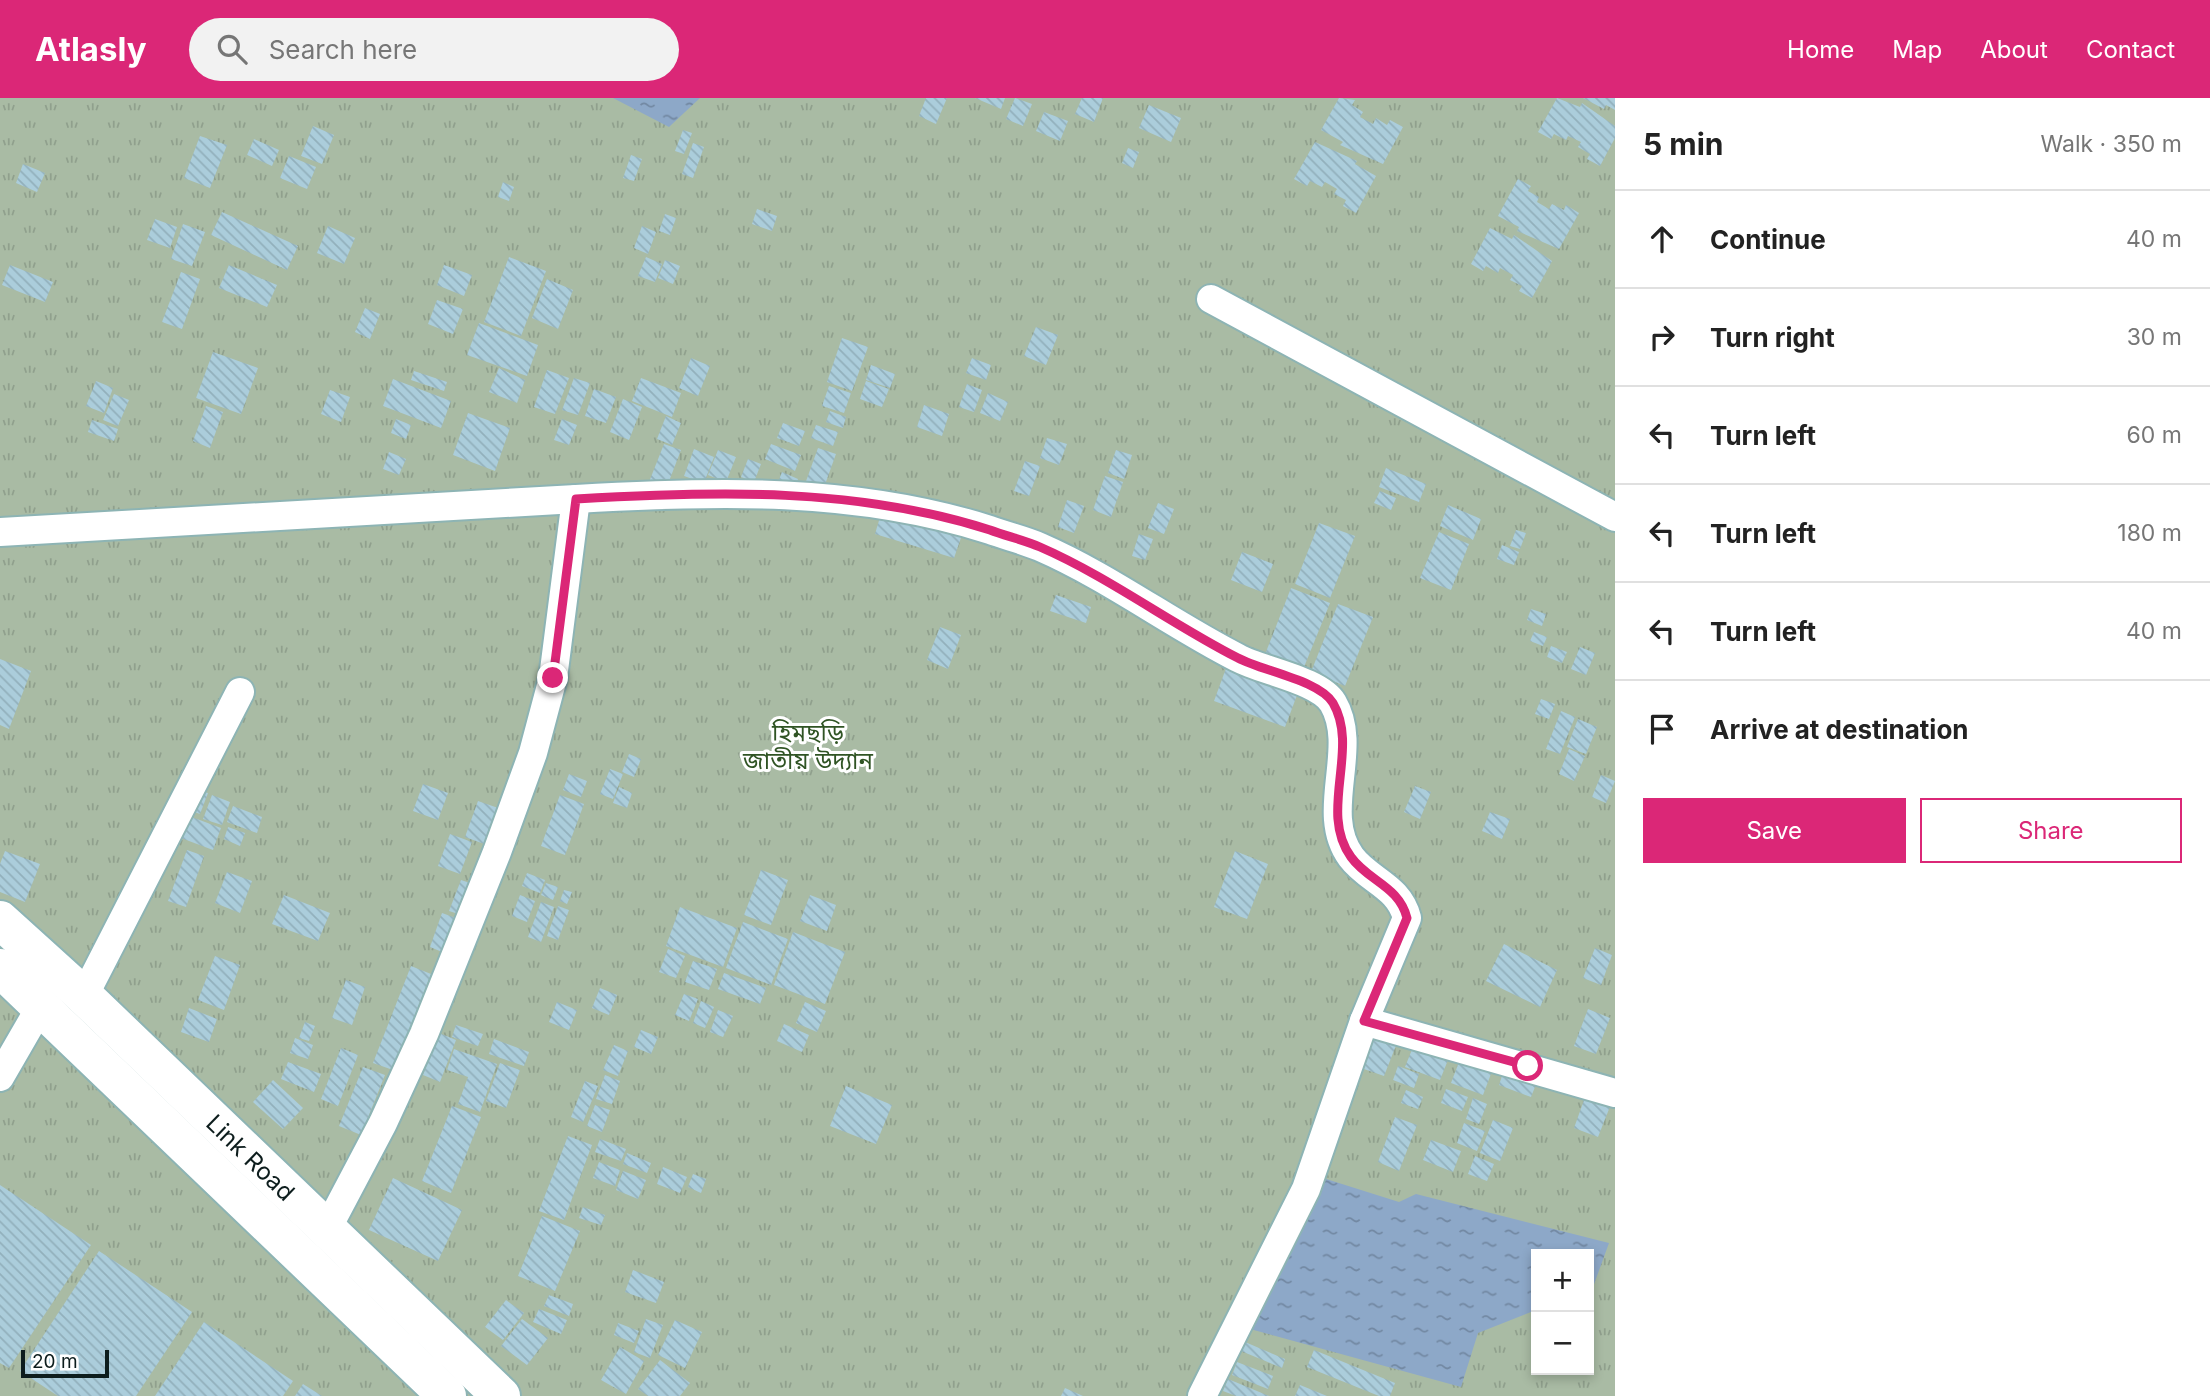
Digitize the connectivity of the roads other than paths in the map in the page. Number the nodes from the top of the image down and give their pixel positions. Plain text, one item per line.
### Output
1 (1211, 299) dead end
2 (576, 499) junction
3 (1615, 517) edge
4 (0, 531) edge
5 (240, 692) dead end
6 (0, 920) edge
7 (0, 968) edge
8 (84, 996) junction
9 (41, 1006) junction
10 (1364, 1021) junction
11 (0, 1077) edge
12 (1615, 1093) edge
13 (326, 1231) junction
14 (447, 1396) edge
15 (501, 1396) edge
16 (1202, 1396) edge

1 - 3 street
2 - 4 street
2 - 10 street
2 - 13 street
5 - 8 street
6 - 8 highway, Link Road
7 - 9 highway, Link Road
8 - 13 highway, Link Road
9 - 11 street
9 - 14 highway, Link Road
10 - 12 street
10 - 16 street
13 - 15 highway, Link Road

